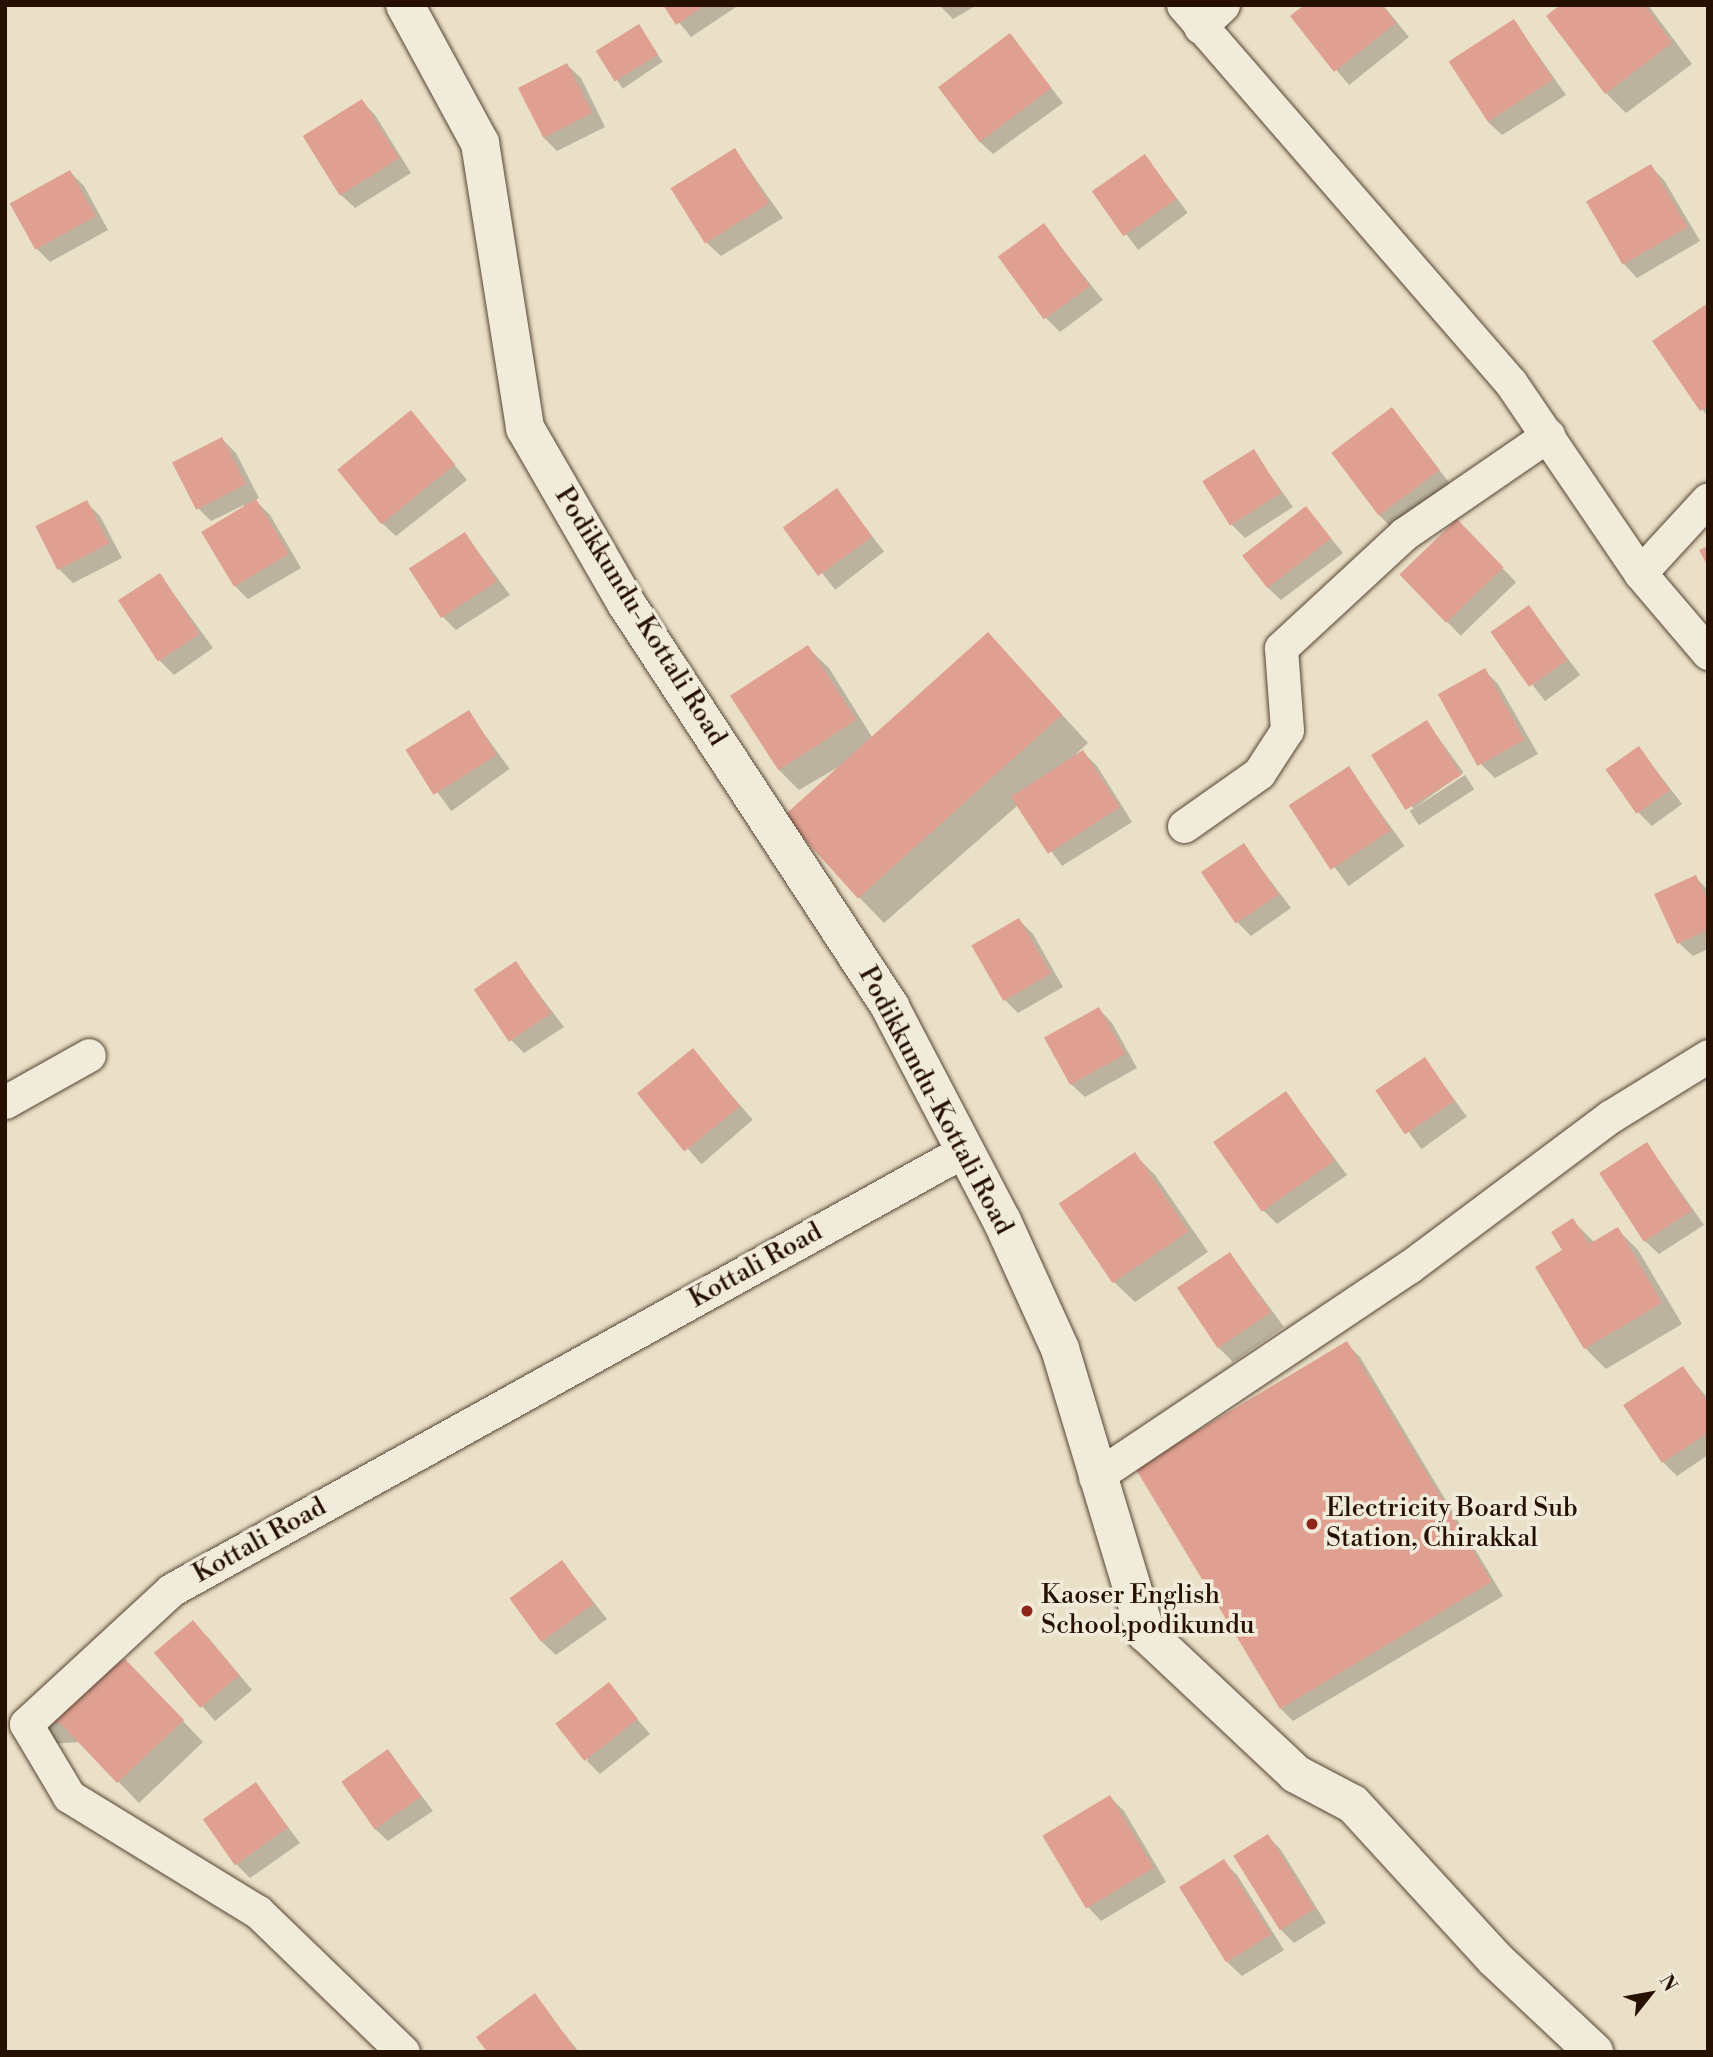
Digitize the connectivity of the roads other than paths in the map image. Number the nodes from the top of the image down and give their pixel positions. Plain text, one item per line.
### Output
1 (405, 5) edge
2 (1202, 12) edge
3 (1548, 435) junction
4 (1708, 499) edge
5 (1640, 573) junction
6 (1708, 653) edge
7 (1184, 826) dead end
8 (89, 1055) dead end
9 (1708, 1056) edge
10 (5, 1102) edge
11 (965, 1150) junction
12 (1095, 1477) junction
13 (403, 2052) edge
14 (1594, 2052) edge

1 - 11 main road, Podikkundu-Kottali Road
2 - 3 street
3 - 5 street
3 - 7 street
4 - 5 street
5 - 6 street
8 - 10 street
9 - 12 street
11 - 12 main road, Podikkundu-Kottali Road
11 - 13 street, Kottali Road
12 - 14 main road, Podikkundu-Kottali Road

